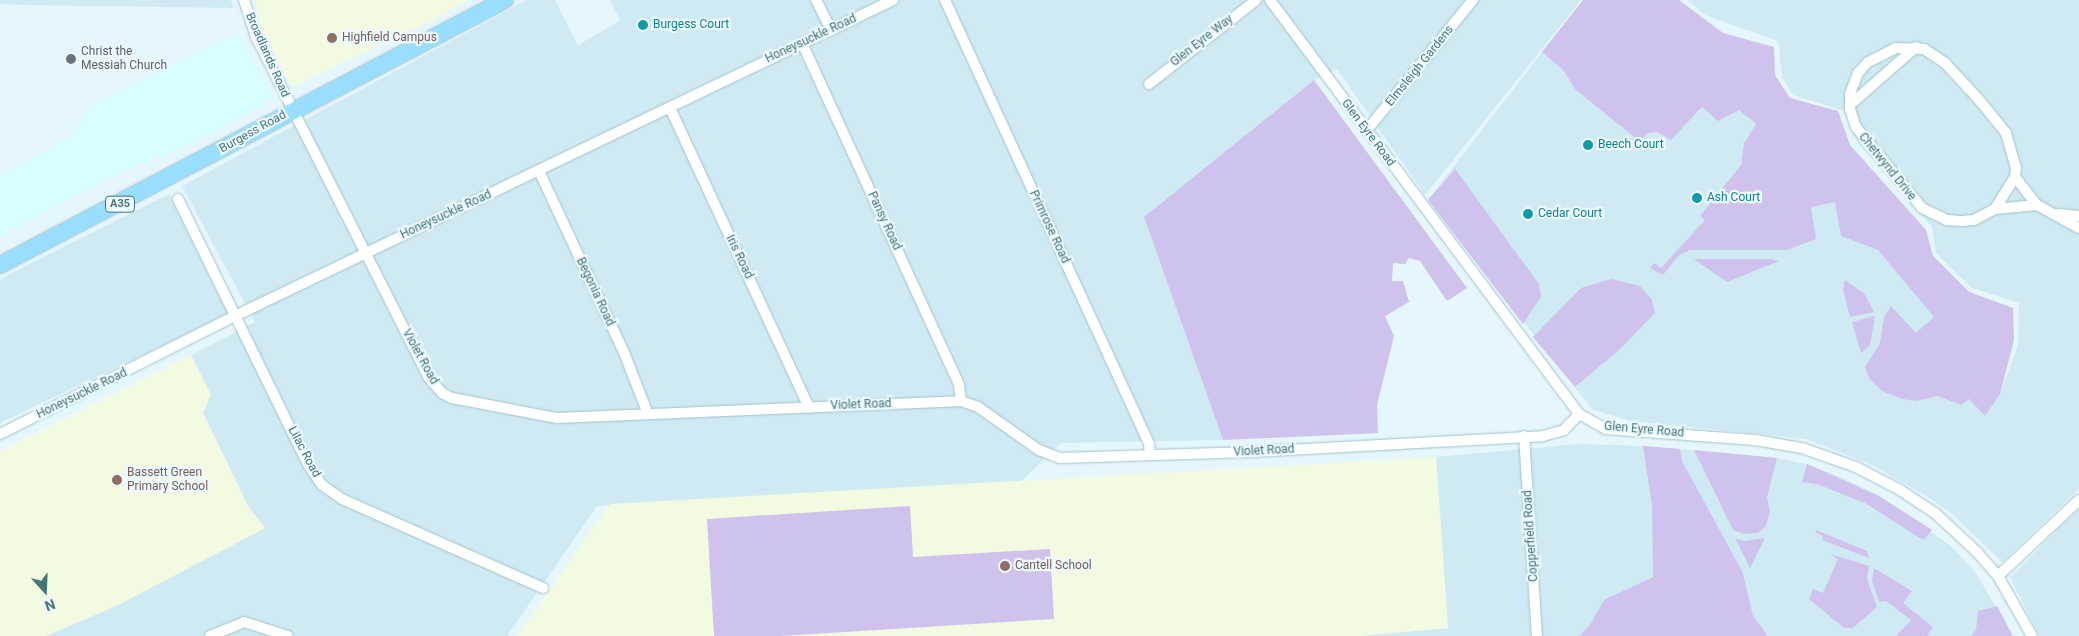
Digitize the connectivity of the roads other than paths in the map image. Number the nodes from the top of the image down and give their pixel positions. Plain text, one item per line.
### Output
1 (244, 0) edge
2 (505, 0) edge
3 (816, 0) edge
4 (893, 0) edge
5 (945, 0) edge
6 (1256, 0) edge
7 (1270, 0) edge
8 (1473, 0) edge
9 (830, 30) junction
10 (802, 43) junction
11 (1916, 48) junction
12 (1149, 84) dead end
13 (1850, 105) junction
14 (670, 108) junction
15 (293, 110) junction
16 (1366, 131) junction
17 (539, 172) junction
18 (2016, 177) junction
19 (178, 199) dead end
20 (2036, 206) junction
21 (1996, 209) junction
22 (2055, 214) junction
23 (2079, 216) edge
24 (2079, 228) edge
25 (367, 253) junction
26 (0, 264) edge
27 (237, 315) junction
28 (961, 401) junction
29 (809, 406) junction
30 (648, 414) junction
31 (1579, 414) junction
32 (0, 434) edge
33 (1524, 436) junction
34 (1150, 454) junction
35 (2079, 500) edge
36 (1998, 576) junction
37 (543, 588) dead end
38 (210, 636) edge
39 (288, 636) edge
40 (1538, 636) edge
41 (2032, 636) edge

1 - 15 street, Broadlands Road
2 - 15 main road, Burgess Road / A35
3 - 9 street
4 - 9 street, Honeysuckle Road
5 - 34 street, Primrose Road
6 - 12 street, Glen Eyre Way
7 - 16 street, Glen Eyre Road
8 - 16 street, Elmsleigh Gardens
9 - 10 street, Honeysuckle Road
10 - 14 street, Honeysuckle Road
10 - 28 street, Pansy Road
11 - 13 street
11 - 13 street
11 - 18 street
13 - 21 street, Chetwynd Drive
14 - 17 street, Honeysuckle Road
14 - 29 street, Iris Road
15 - 25 street, Violet Road
15 - 26 main road, Burgess Road / A35
16 - 31 street, Glen Eyre Road
17 - 25 street, Honeysuckle Road
17 - 30 street, Begonia Road
18 - 20 street
18 - 21 street
19 - 27 street, Lilac Road
20 - 21 street, Chetwynd Drive
20 - 22 street, Chetwynd Drive
22 - 23 street, Chetwynd Drive
22 - 24 street, Chetwynd Drive
25 - 27 street, Honeysuckle Road
25 - 30 street, Violet Road
27 - 32 street, Honeysuckle Road
27 - 37 street, Lilac Road
28 - 29 street, Violet Road
28 - 34 street, Violet Road
29 - 30 street, Violet Road
31 - 33 street, Violet Road
31 - 36 street, Glen Eyre Road
33 - 34 street, Violet Road
33 - 40 street, Copperfield Road
35 - 36 street
36 - 41 street, Glen Eyre Road
38 - 39 street

